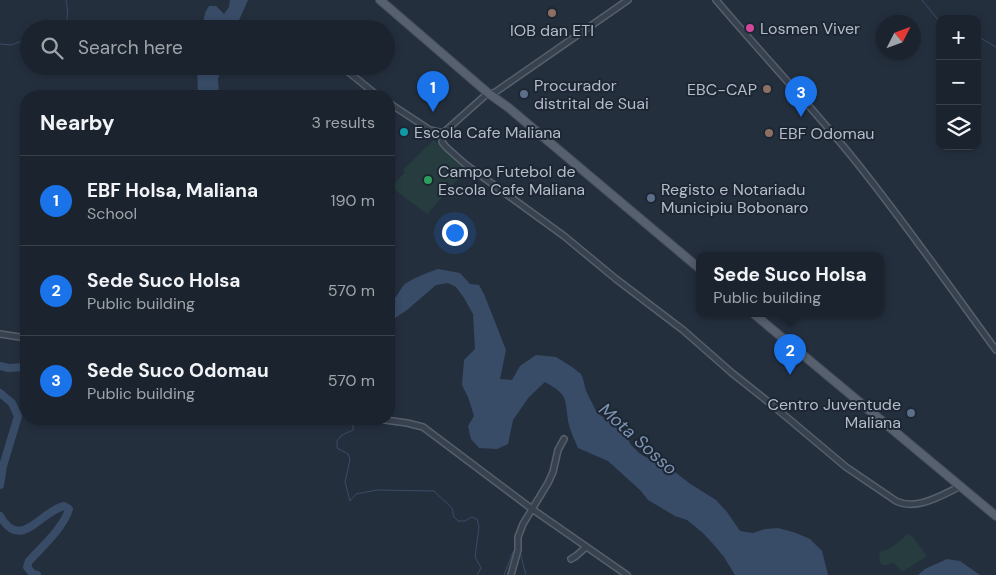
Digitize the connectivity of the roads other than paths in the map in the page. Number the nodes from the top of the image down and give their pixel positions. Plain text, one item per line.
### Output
1 (380, 0) edge
2 (628, 0) edge
3 (716, 0) edge
4 (352, 75) edge
5 (371, 90) edge
6 (488, 93) junction
7 (395, 107) edge
8 (443, 133) junction
9 (696, 266) edge
10 (758, 317) edge
11 (0, 334) edge
12 (20, 337) edge
13 (996, 350) edge
14 (395, 421) edge
15 (564, 439) dead end
16 (961, 486) junction
17 (532, 509) junction
18 (996, 516) edge
19 (586, 547) junction
20 (571, 559) dead end
21 (511, 575) edge
22 (626, 575) edge

1 - 6 main road
2 - 6 street
3 - 13 street
4 - 5 street
6 - 8 street
6 - 9 main road
7 - 8 street
8 - 16 street
10 - 16 main road
11 - 12 street
14 - 17 street
15 - 17 street
16 - 18 main road
17 - 19 street
17 - 21 street
19 - 20 street
19 - 22 street

